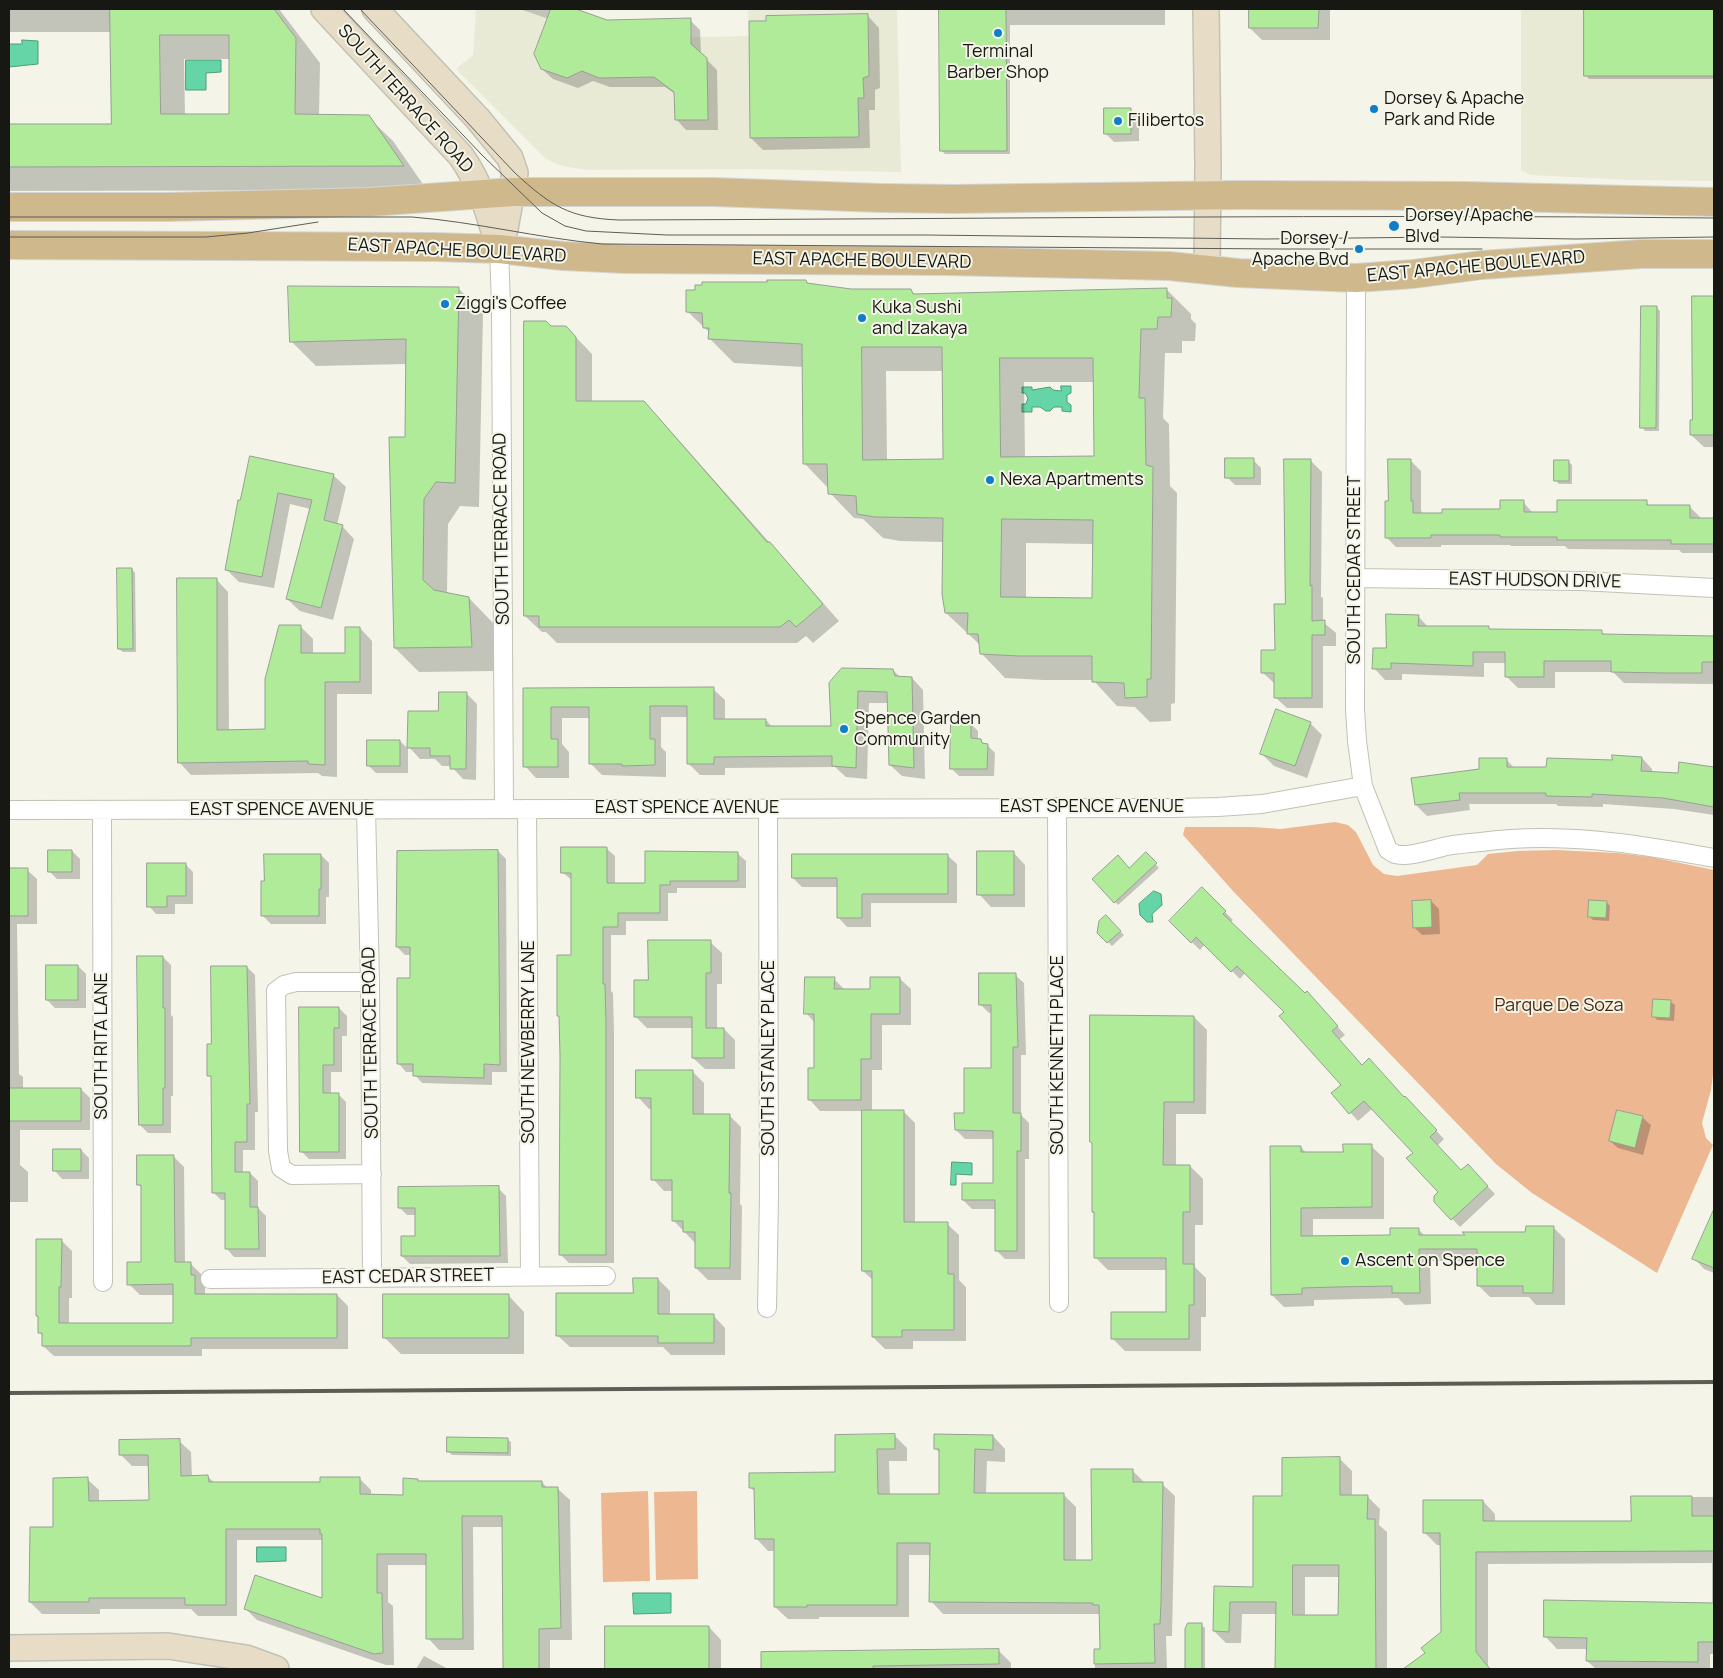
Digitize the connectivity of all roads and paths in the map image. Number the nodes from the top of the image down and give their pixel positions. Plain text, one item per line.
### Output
1 (324, 9) edge
2 (375, 9) edge
3 (1206, 9) edge
4 (513, 192) junction
5 (482, 194) junction
6 (1207, 196) junction
7 (1714, 202) edge
8 (9, 207) edge
9 (97, 207) junction
10 (9, 244) edge
11 (83, 245) junction
12 (499, 249) junction
13 (1714, 254) edge
14 (1207, 269) junction
15 (1356, 278) junction
16 (1356, 578) junction
17 (1714, 588) edge
18 (1364, 786) junction
19 (1057, 807) junction
20 (768, 808) junction
21 (366, 809) junction
22 (504, 809) junction
23 (527, 809) junction
24 (9, 810) edge
25 (102, 810) junction
26 (1714, 858) edge
27 (370, 982) junction
28 (372, 1174) junction
29 (530, 1276) junction
30 (606, 1276) dead end
31 (372, 1278) junction
32 (210, 1279) dead end
33 (103, 1282) dead end
34 (1059, 1303) dead end
35 (767, 1308) dead end
36 (9, 1648) edge
37 (276, 1669) edge

1 - 5 street, SOUTH TERRACE ROAD
2 - 4 street, SOUTH TERRACE ROAD
3 - 6 street
4 - 5 main road
4 - 6 main road
4 - 12 street, SOUTH TERRACE ROAD
5 - 9 main road
5 - 12 street, SOUTH TERRACE ROAD
6 - 7 main road
6 - 14 street
8 - 9 main road
9 - 11 main road
10 - 11 main road, EAST APACHE BOULEVARD
11 - 12 main road, EAST APACHE BOULEVARD
12 - 14 main road, EAST APACHE BOULEVARD
12 - 22 street, SOUTH TERRACE ROAD
13 - 15 main road, EAST APACHE BOULEVARD
14 - 15 main road, EAST APACHE BOULEVARD
15 - 16 street, SOUTH CEDAR STREET
16 - 17 street, EAST HUDSON DRIVE
16 - 18 street, SOUTH CEDAR STREET
18 - 19 street, EAST SPENCE AVENUE
18 - 26 street, SOUTH CEDAR STREET
19 - 20 street, EAST SPENCE AVENUE
19 - 34 street, SOUTH KENNETH PLACE
20 - 23 street, EAST SPENCE AVENUE
20 - 35 street, SOUTH STANLEY PLACE
21 - 22 street, EAST SPENCE AVENUE
21 - 25 street, EAST SPENCE AVENUE
21 - 27 street, SOUTH TERRACE ROAD
22 - 23 street, EAST SPENCE AVENUE
23 - 29 street, SOUTH NEWBERRY LANE
24 - 25 street, EAST SPENCE AVENUE
25 - 33 street, SOUTH RITA LANE
27 - 28 street, SOUTH TERRACE ROAD
27 - 28 street
28 - 31 street, SOUTH TERRACE ROAD
29 - 30 street, EAST CEDAR STREET
29 - 31 street, EAST CEDAR STREET
31 - 32 street, EAST CEDAR STREET
36 - 37 street

